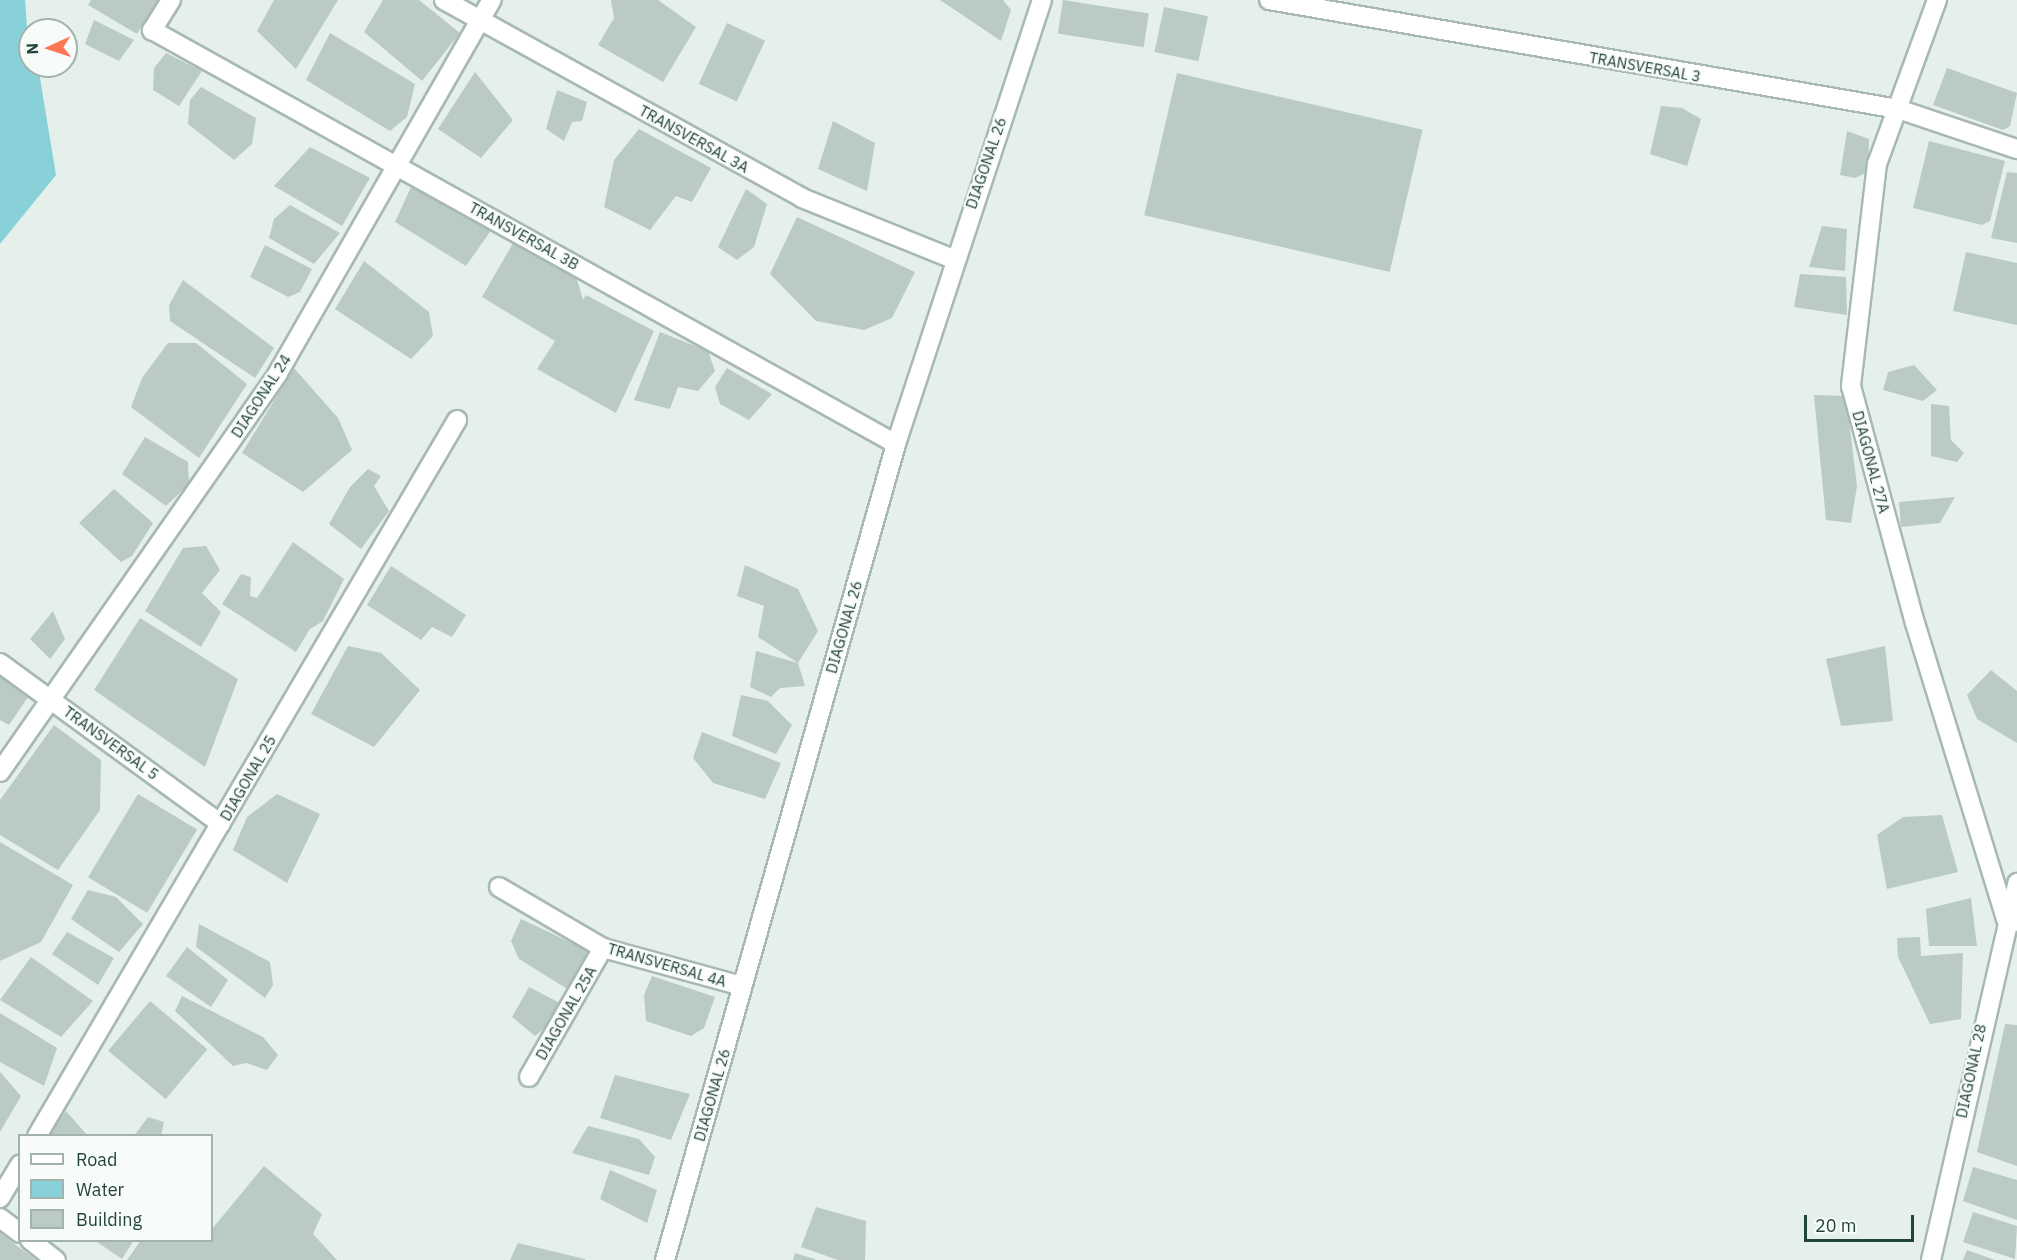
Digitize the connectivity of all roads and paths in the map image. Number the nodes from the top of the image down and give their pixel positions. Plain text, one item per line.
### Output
1 (171, 0) edge
2 (444, 0) edge
3 (492, 0) edge
4 (1042, 0) edge
5 (1269, 0) edge
6 (1937, 0) edge
7 (479, 22) junction
8 (1898, 109) junction
9 (2017, 149) edge
10 (398, 165) junction
11 (953, 259) junction
12 (457, 420) dead end
13 (896, 444) junction
14 (0, 663) edge
15 (53, 701) junction
16 (0, 772) edge
17 (221, 824) junction
18 (2017, 883) edge
19 (499, 887) dead end
20 (2012, 921) edge
21 (603, 948) junction
22 (742, 986) junction
23 (529, 1077) dead end
24 (38, 1134) edge
25 (18, 1168) edge
26 (0, 1198) edge
27 (0, 1218) edge
28 (18, 1232) edge
29 (33, 1242) edge
30 (56, 1260) edge
31 (664, 1260) edge
32 (1931, 1260) edge

1 - 10 street, TRANSVERSAL 3B
2 - 7 street, TRANSVERSAL 3A
3 - 7 street, DIAGONAL 24
4 - 11 street, DIAGONAL 26
5 - 8 street, TRANSVERSAL 3
6 - 8 street, DIAGONAL 27A
7 - 10 street, DIAGONAL 24
7 - 11 street, TRANSVERSAL 3A
8 - 9 street, TRANSVERSAL 3
8 - 20 street, DIAGONAL 27A
10 - 13 street, TRANSVERSAL 3B
10 - 15 street, DIAGONAL 24
11 - 13 street, DIAGONAL 26
12 - 17 street, DIAGONAL 25
13 - 22 street, DIAGONAL 26
14 - 15 street, TRANSVERSAL 5
15 - 16 street, DIAGONAL 24
15 - 17 street, TRANSVERSAL 5
17 - 24 street, DIAGONAL 25
18 - 20 street, DIAGONAL 28
19 - 21 street, TRANSVERSAL 4A
20 - 32 street, DIAGONAL 28
21 - 22 street, TRANSVERSAL 4A
21 - 23 street, DIAGONAL 25A
22 - 31 street, DIAGONAL 26
25 - 26 street
27 - 28 street
29 - 30 street

